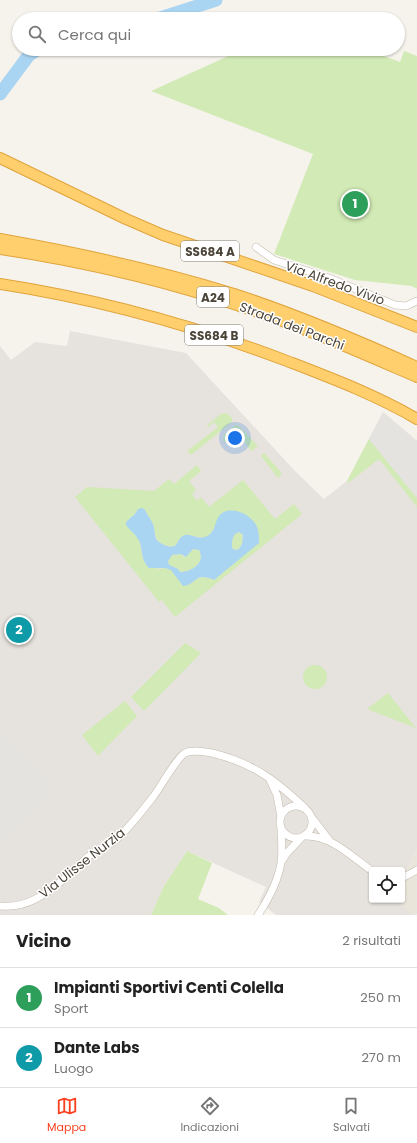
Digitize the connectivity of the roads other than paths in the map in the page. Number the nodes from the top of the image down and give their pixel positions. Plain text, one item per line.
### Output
1 (4, 160) edge
2 (0, 239) edge
3 (256, 247) dead end
4 (0, 249) edge
5 (0, 284) edge
6 (417, 300) edge
7 (417, 327) edge
8 (417, 368) edge
9 (417, 377) edge
10 (417, 418) edge
11 (267, 776) junction
12 (304, 808) junction
13 (281, 818) junction
14 (312, 818) junction
15 (281, 827) junction
16 (303, 837) junction
17 (330, 841) junction
18 (281, 863) junction
19 (369, 869) edge
20 (417, 870) edge
21 (405, 876) edge
22 (0, 906) edge
23 (258, 915) edge

1 - 7 highway, SS684 A
2 - 8 highway, Strada dei Parchi / A24
3 - 6 street, Via Alfredo Vivio
4 - 9 highway, Strada dei Parchi / A24
5 - 10 highway, SS684 B
11 - 12 street, Via Ulisse Nurzia
11 - 13 street
11 - 22 street, Via Ulisse Nurzia
12 - 13 street
12 - 14 street
13 - 15 street
14 - 16 street
14 - 17 street
15 - 16 street
15 - 18 street
16 - 17 street
16 - 18 street
17 - 19 street
18 - 23 street
20 - 21 street

